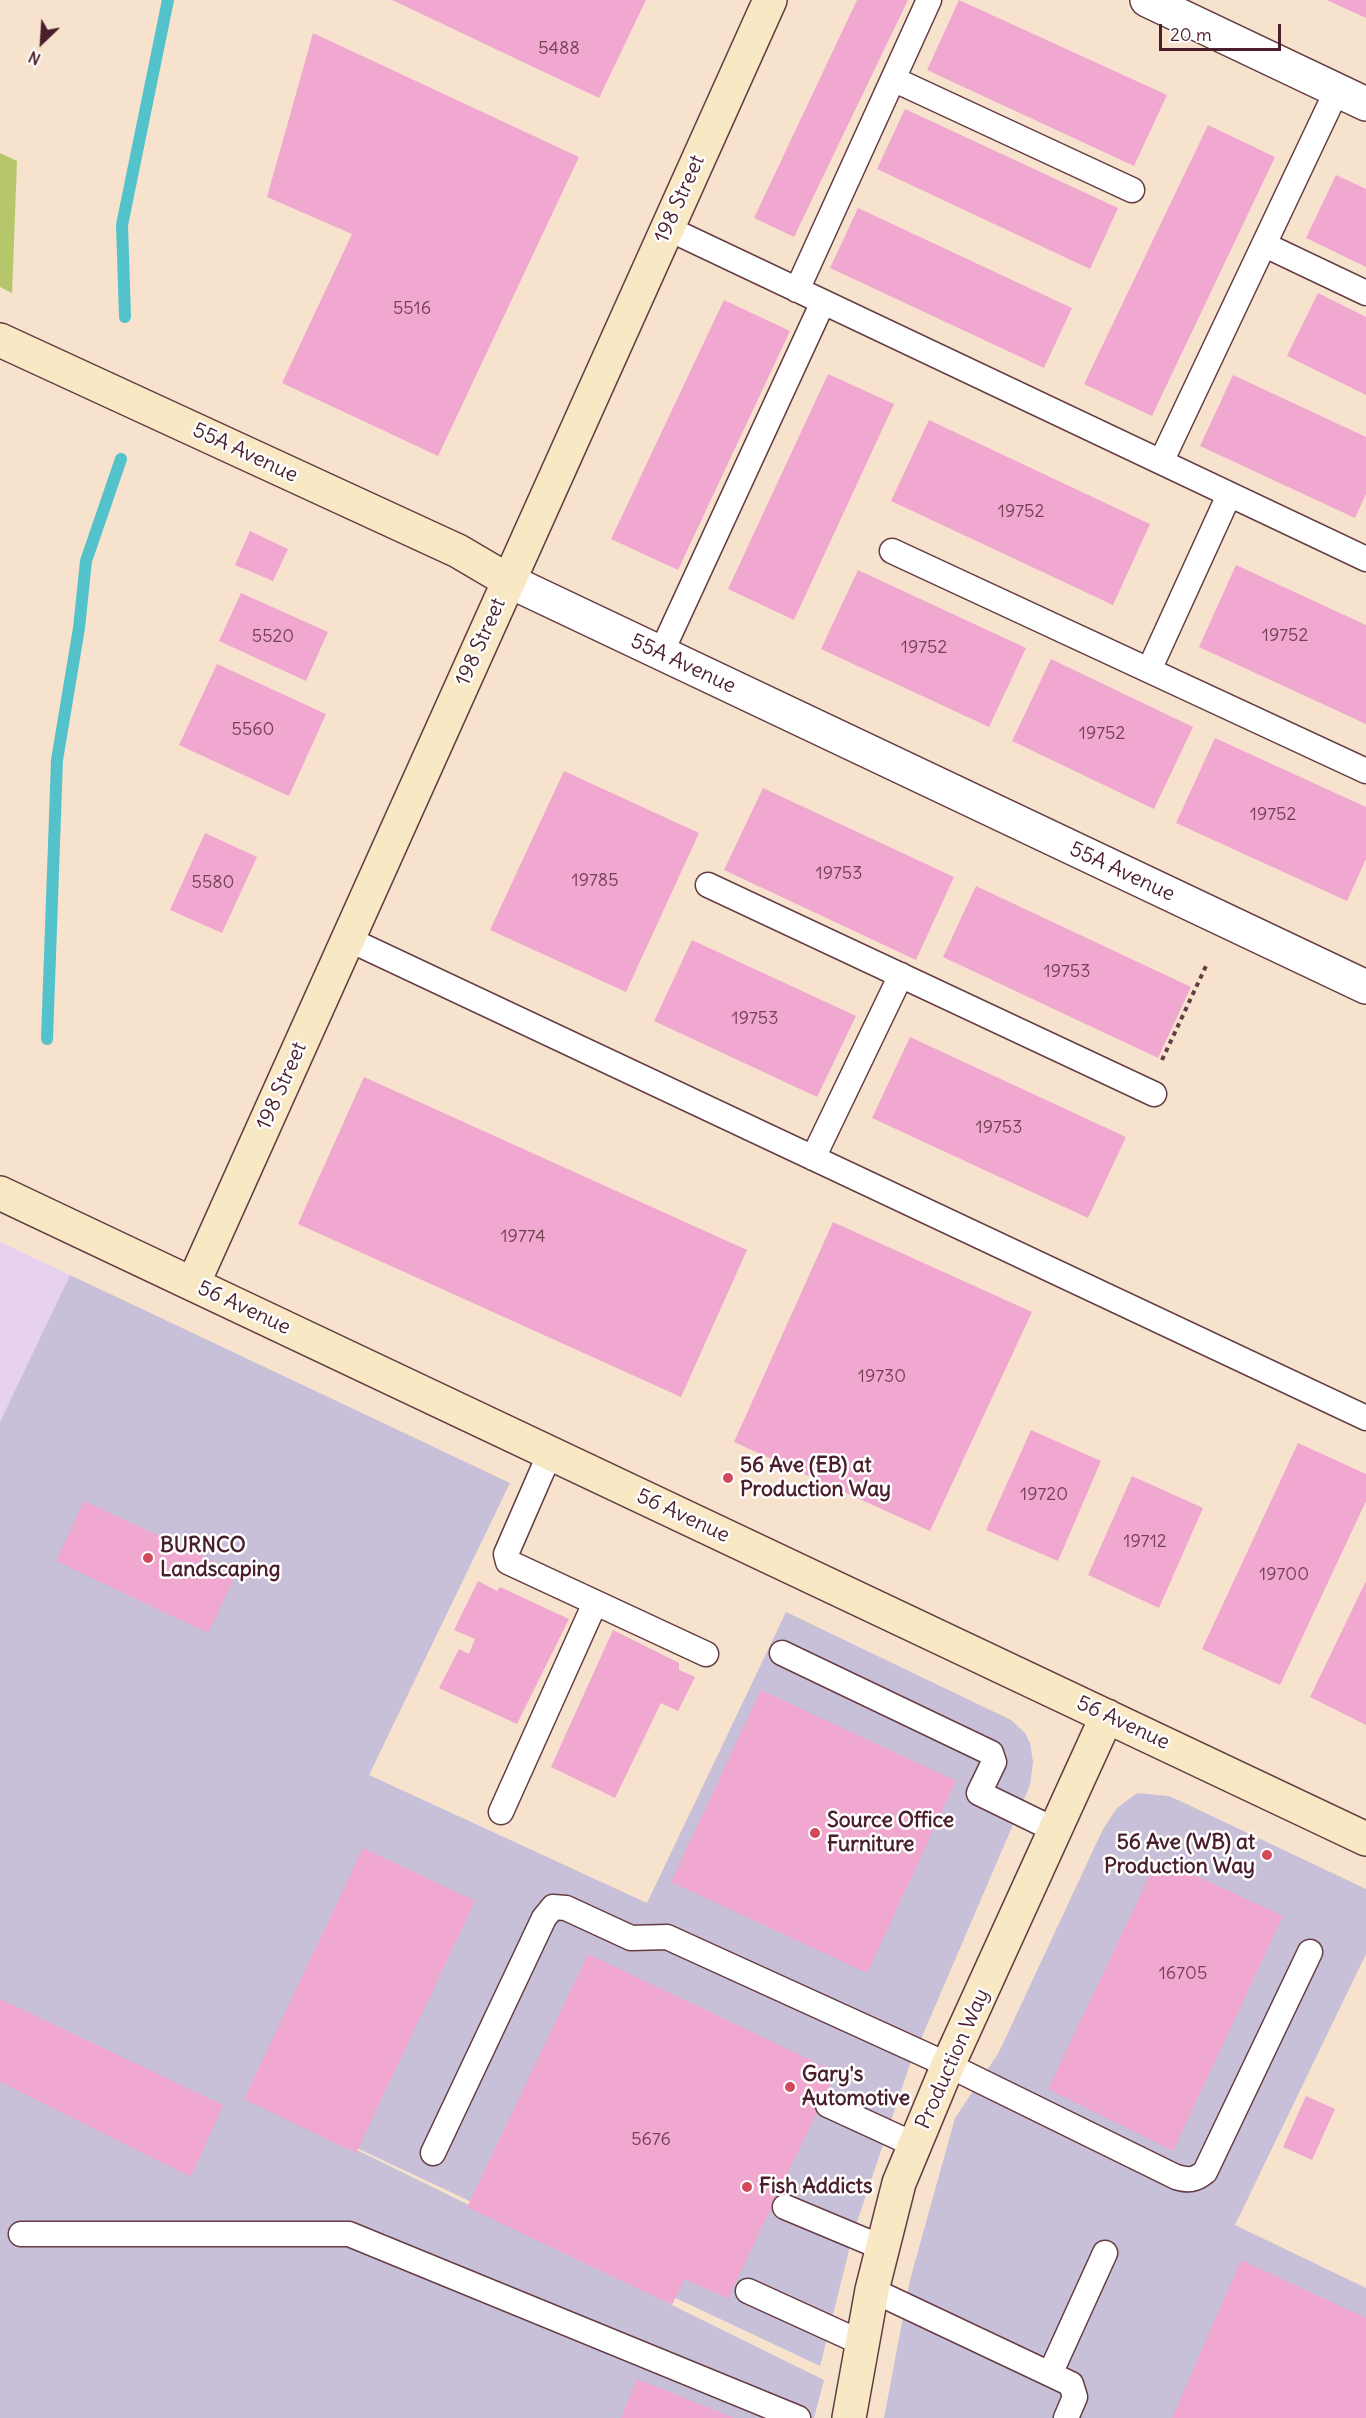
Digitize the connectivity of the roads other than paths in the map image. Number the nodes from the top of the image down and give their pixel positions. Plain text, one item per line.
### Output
1 (770, 0) edge
2 (929, 0) edge
3 (1147, 0) edge
4 (893, 79) junction
5 (1352, 97) edge
6 (1132, 190) dead end
7 (667, 228) junction
8 (1265, 245) junction
9 (797, 290) junction
10 (1366, 293) edge
11 (823, 302) junction
12 (0, 340) edge
13 (1161, 462) junction
14 (1230, 495) junction
15 (892, 551) dead end
16 (1366, 559) edge
17 (509, 581) junction
18 (661, 653) junction
19 (1149, 670) junction
20 (1366, 771) edge
21 (708, 885) dead end
22 (348, 939) junction
23 (901, 975) junction
24 (1366, 987) edge
25 (1151, 1092) road end
26 (813, 1158) junction
27 (0, 1193) edge
28 (193, 1284) junction
29 (1366, 1418) edge
30 (550, 1453) junction
31 (595, 1603) junction
32 (782, 1653) dead end
33 (706, 1654) dead end
34 (1107, 1716) junction
35 (501, 1812) dead end
36 (1055, 1830) junction
37 (1366, 1839) edge
38 (1310, 1952) dead end
39 (948, 2065) junction
40 (828, 2105) dead end
41 (915, 2145) junction
42 (433, 2153) dead end
43 (785, 2207) dead end
44 (21, 2234) dead end
45 (883, 2248) junction
46 (1105, 2253) dead end
47 (872, 2290) junction
48 (748, 2292) dead end
49 (862, 2343) junction
50 (1050, 2374) junction
51 (798, 2418) edge
52 (849, 2418) edge
53 (1066, 2418) edge

1 - 7 street, 198 Street
2 - 4 lane
3 - 5 street
4 - 6 lane
4 - 9 lane
5 - 8 lane
7 - 9 lane
7 - 17 street, 198 Street
8 - 10 lane
8 - 13 lane
9 - 11 lane
11 - 13 lane
11 - 18 lane
12 - 17 street, 55A Avenue
13 - 14 lane
14 - 16 lane
14 - 19 lane
15 - 19 lane
17 - 18 street, 55A Avenue
17 - 22 street, 198 Street
18 - 24 street, 55A Avenue
19 - 20 lane
21 - 23 lane
22 - 26 lane
22 - 28 street, 198 Street
23 - 25 lane
23 - 26 lane
26 - 29 lane
27 - 28 street, 56 Avenue
28 - 30 street, 56 Avenue
30 - 31 lane
30 - 34 street, 56 Avenue
31 - 33 lane
31 - 35 lane
32 - 36 lane
34 - 36 street, Production Way
34 - 37 street, 56 Avenue
36 - 39 street, Production Way
38 - 39 lane
39 - 41 street, Production Way
39 - 42 lane
40 - 41 lane
41 - 45 street, Production Way
43 - 45 lane
44 - 51 lane
45 - 47 street, Production Way
46 - 50 lane
47 - 49 street, Production Way
47 - 50 lane
48 - 49 lane
49 - 52 street, Production Way
50 - 53 lane

